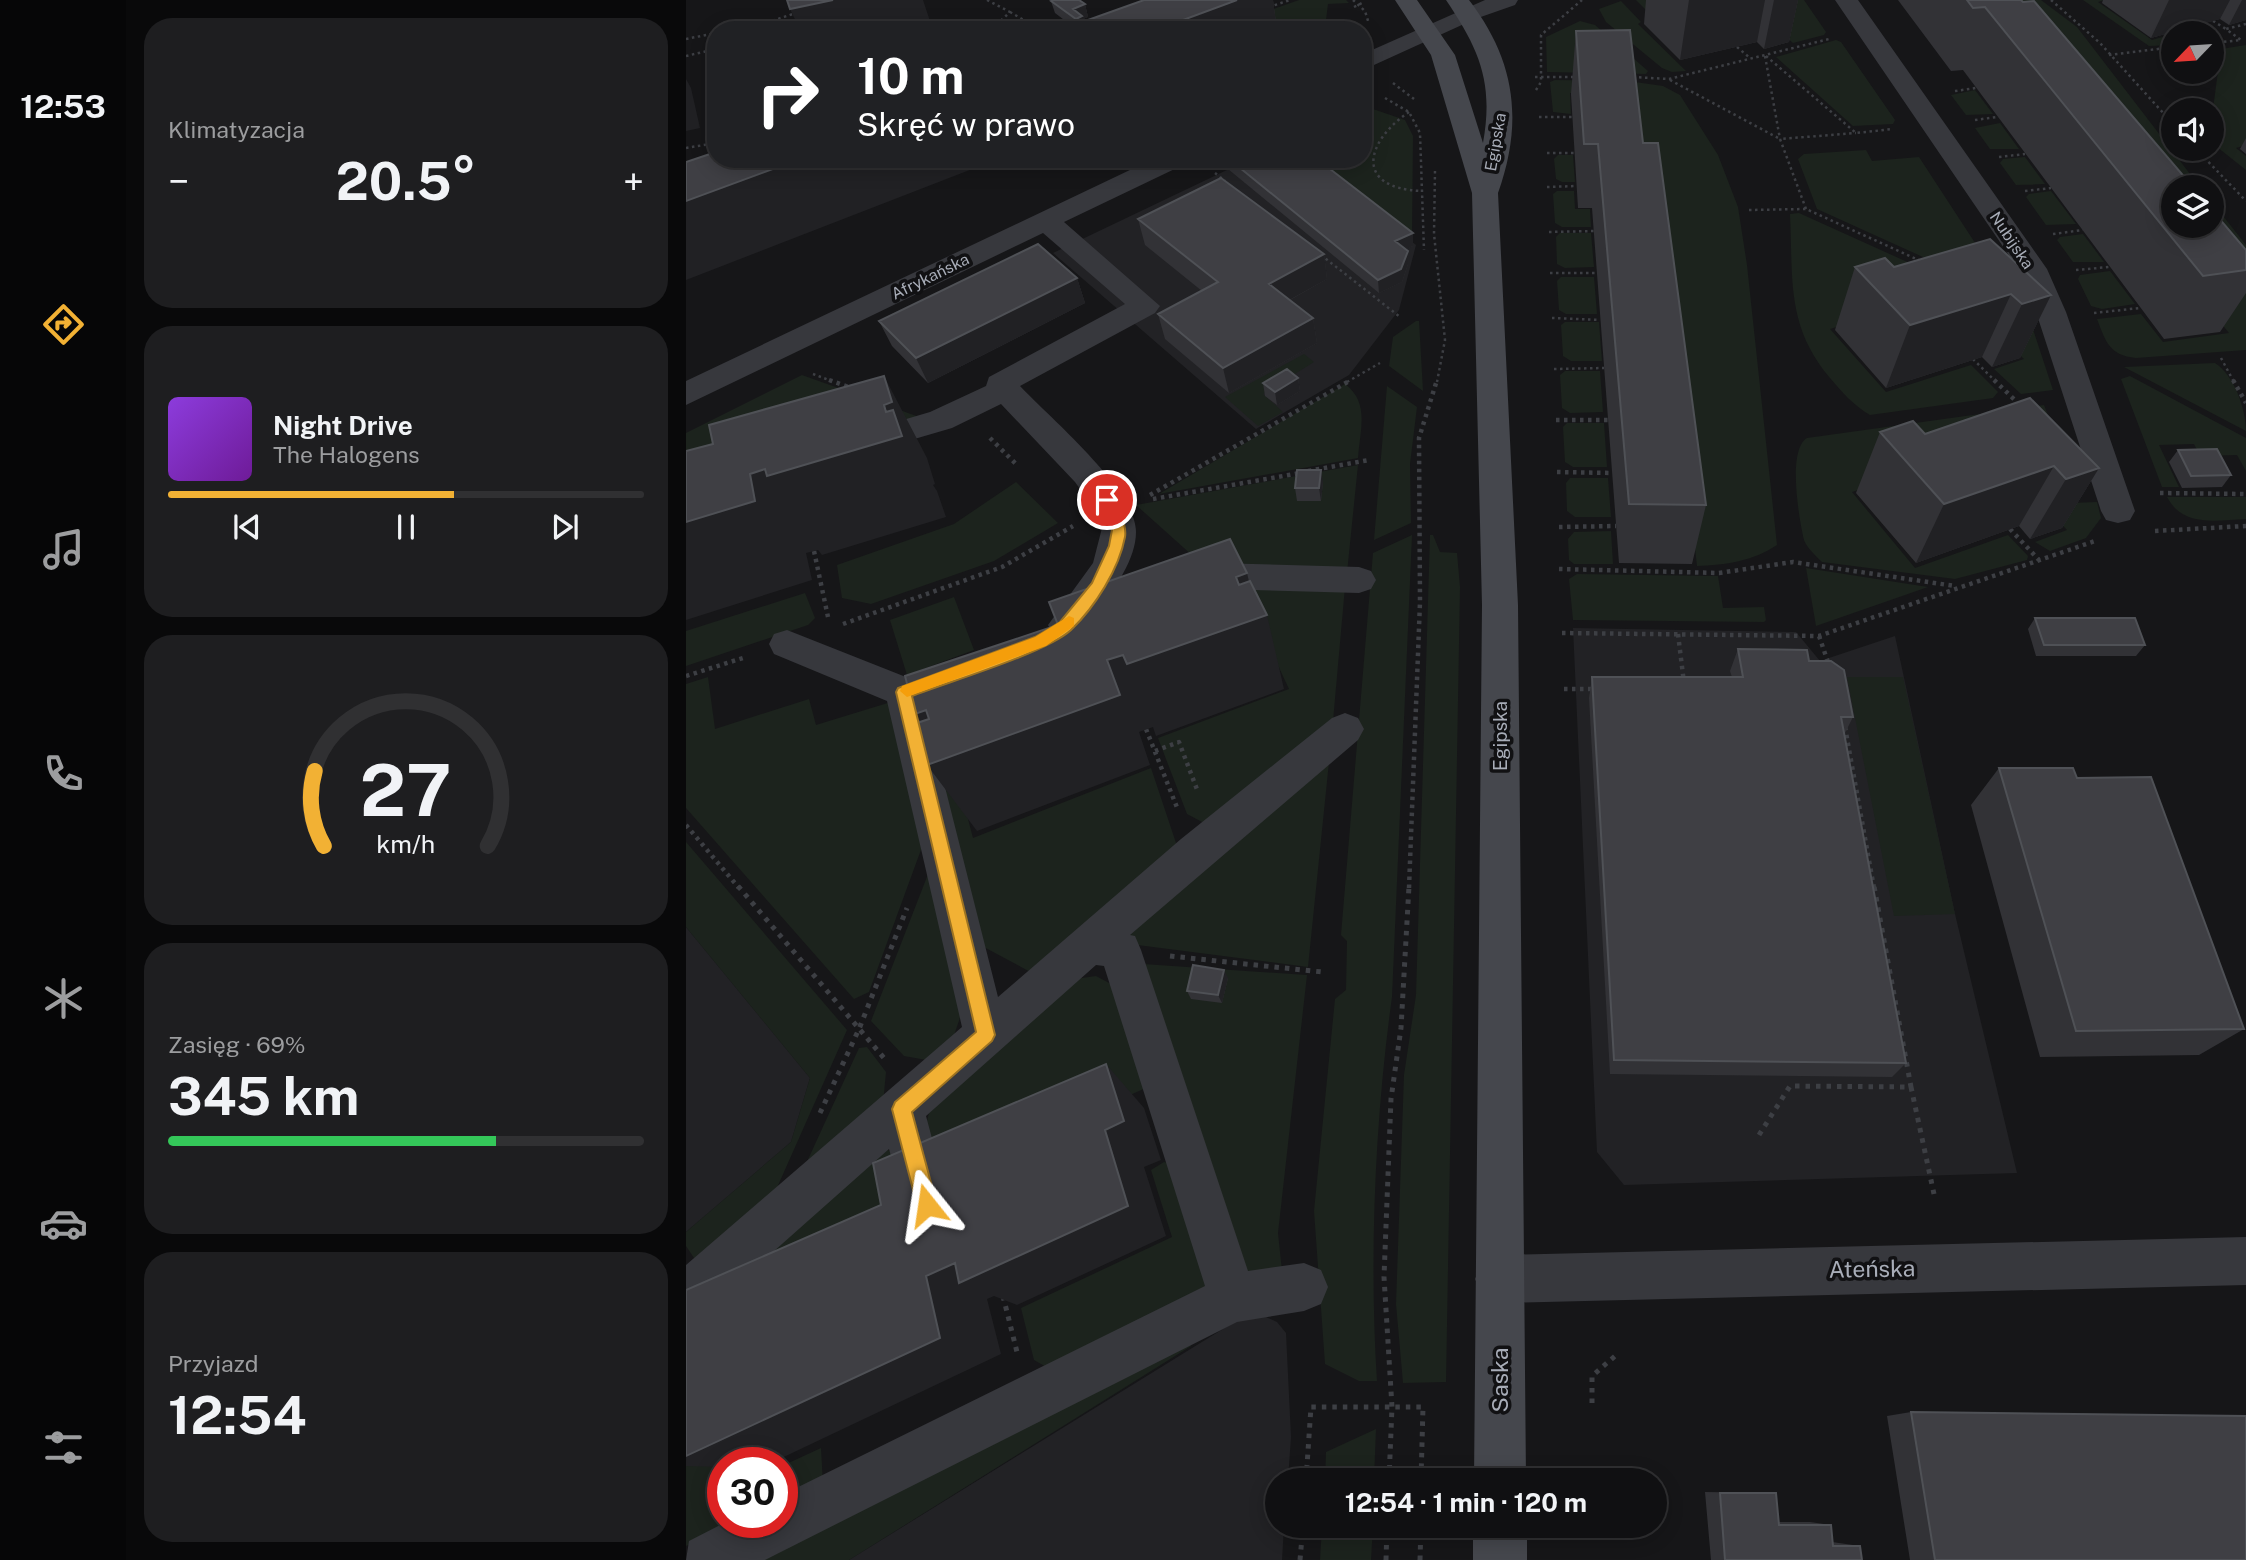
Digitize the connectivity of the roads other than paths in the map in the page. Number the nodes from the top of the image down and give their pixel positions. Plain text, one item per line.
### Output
1 (1406, 0) edge
2 (1507, 0) edge
3 (1846, 0) edge
4 (1462, 7) edge
5 (1429, 32) junction
6 (1372, 60) edge
7 (1155, 168) edge
8 (1485, 194) junction
9 (1045, 220) junction
10 (1005, 390) junction
11 (686, 394) edge
12 (834, 452) edge
13 (2118, 511) dead end
14 (1359, 580) dead end
15 (1165, 594) edge
16 (1119, 612) edge
17 (787, 644) road end
18 (939, 679) edge
19 (903, 692) junction
20 (1345, 729) dead end
21 (1105, 947) junction
22 (986, 1035) junction
23 (909, 1102) junction
24 (927, 1205) edge
25 (2246, 1261) edge
26 (1499, 1279) junction
27 (1304, 1287) dead end
28 (686, 1297) edge
29 (1233, 1298) junction
30 (1500, 1468) edge
31 (1500, 1538) edge
32 (708, 1560) edge
33 (1500, 1560) edge

1 - 5 street, Egipska
2 - 4 street
3 - 13 street, Nubijska
4 - 5 street
4 - 8 street, Egipska
5 - 6 street
5 - 8 street, Egipska
7 - 9 street, Afrykańska
8 - 26 street, Egipska
9 - 10 street
9 - 11 street, Afrykańska
10 - 12 street
10 - 16 street
14 - 15 street
17 - 19 street
18 - 19 street
19 - 22 street
20 - 21 street
21 - 22 street
21 - 29 street
22 - 23 street
23 - 24 street
23 - 28 street
25 - 26 street, Ateńska
26 - 30 street, Saska
27 - 29 street
29 - 32 street
31 - 33 street

